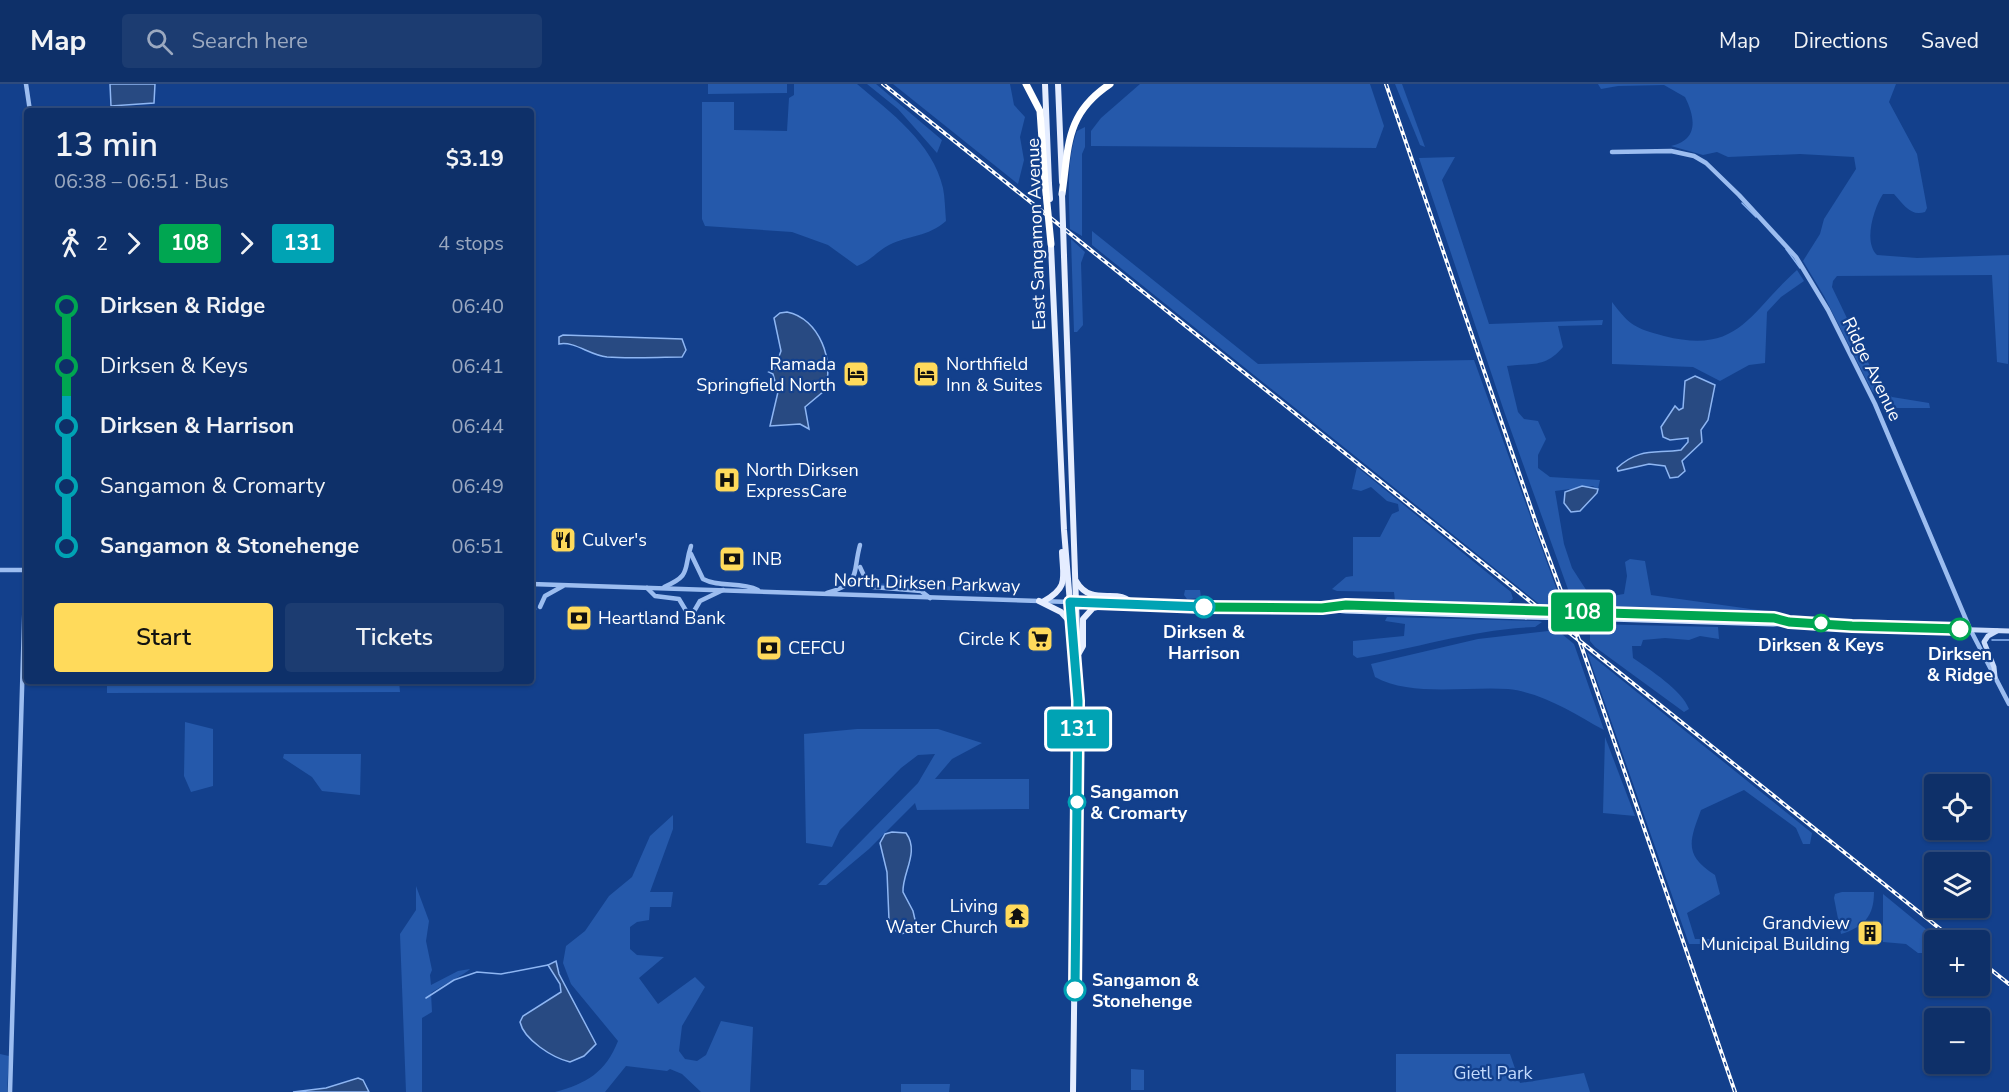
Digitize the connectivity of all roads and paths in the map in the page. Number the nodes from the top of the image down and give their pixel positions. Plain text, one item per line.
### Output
1 (26, 84) edge
2 (1026, 84) edge
3 (1045, 84) edge
4 (1058, 84) edge
5 (1110, 84) edge
6 (30, 108) edge
7 (1612, 152) dead end
8 (1047, 183) junction
9 (1062, 194) junction
10 (1051, 245) joint
11 (1064, 530) junction
12 (860, 545) dead end
13 (692, 546) dead end
14 (691, 554) dead end
15 (860, 567) dead end
16 (0, 570) edge
17 (24, 570) edge
18 (1076, 581) junction
19 (534, 584) edge
20 (565, 585) junction
21 (647, 588) junction
22 (660, 588) junction
23 (724, 590) junction
24 (760, 591) junction
25 (820, 595) junction
26 (930, 598) junction
27 (1041, 601) junction
28 (1073, 602) junction
29 (1109, 604) junction
30 (1133, 604) junction
31 (540, 607) dead end
32 (1322, 608) junction
33 (1789, 622) junction
34 (1071, 623) junction
35 (1970, 629) junction
36 (2000, 630) junction
37 (2009, 631) edge
38 (24, 635) edge
39 (1079, 653) junction
40 (1077, 670) junction
41 (1995, 677) junction
42 (2009, 704) edge
43 (10, 1092) edge
44 (1073, 1092) edge

1 - 6 street
2 - 8 highway
3 - 8 main road, East Sangamon Avenue
4 - 9 main road, East Sangamon Avenue
5 - 9 highway
7 - 35 street, Ridge Avenue
8 - 10 highway, bridge
9 - 18 main road, East Sangamon Avenue, bridge
10 - 11 main road, East Sangamon Avenue
11 - 27 main road
11 - 28 main road, East Sangamon Avenue
12 - 25 street
13 - 22 street
14 - 24 street
15 - 26 street
16 - 17 street
18 - 28 main road, East Sangamon Avenue
18 - 30 main road
19 - 20 street, North Dirksen Parkway
20 - 21 street, North Dirksen Parkway
20 - 31 street
21 - 22 street, North Dirksen Parkway
21 - 23 street
22 - 23 street, North Dirksen Parkway
23 - 24 street, North Dirksen Parkway
24 - 25 street, North Dirksen Parkway
25 - 26 street, North Dirksen Parkway
26 - 27 street, North Dirksen Parkway
27 - 28 street, North Dirksen Parkway
27 - 34 main road
28 - 29 main road, North Dirksen Parkway
28 - 34 main road, East Sangamon Avenue
28 - 39 main road, East Sangamon Avenue
29 - 30 main road, North Dirksen Parkway
29 - 39 main road
30 - 32 main road, North Dirksen Parkway
32 - 33 main road, North Dirksen Parkway, bridge
32 - 33 main road, North Dirksen Parkway, bridge
33 - 35 main road, North Dirksen Parkway
34 - 40 main road, East Sangamon Avenue
35 - 36 main road, North Dirksen Parkway
35 - 41 street, Ridge Avenue
36 - 37 main road, North Dirksen Parkway
36 - 41 main road
38 - 43 street
39 - 40 main road, East Sangamon Avenue
40 - 44 main road, East Sangamon Avenue
41 - 42 street, Ridge Avenue

